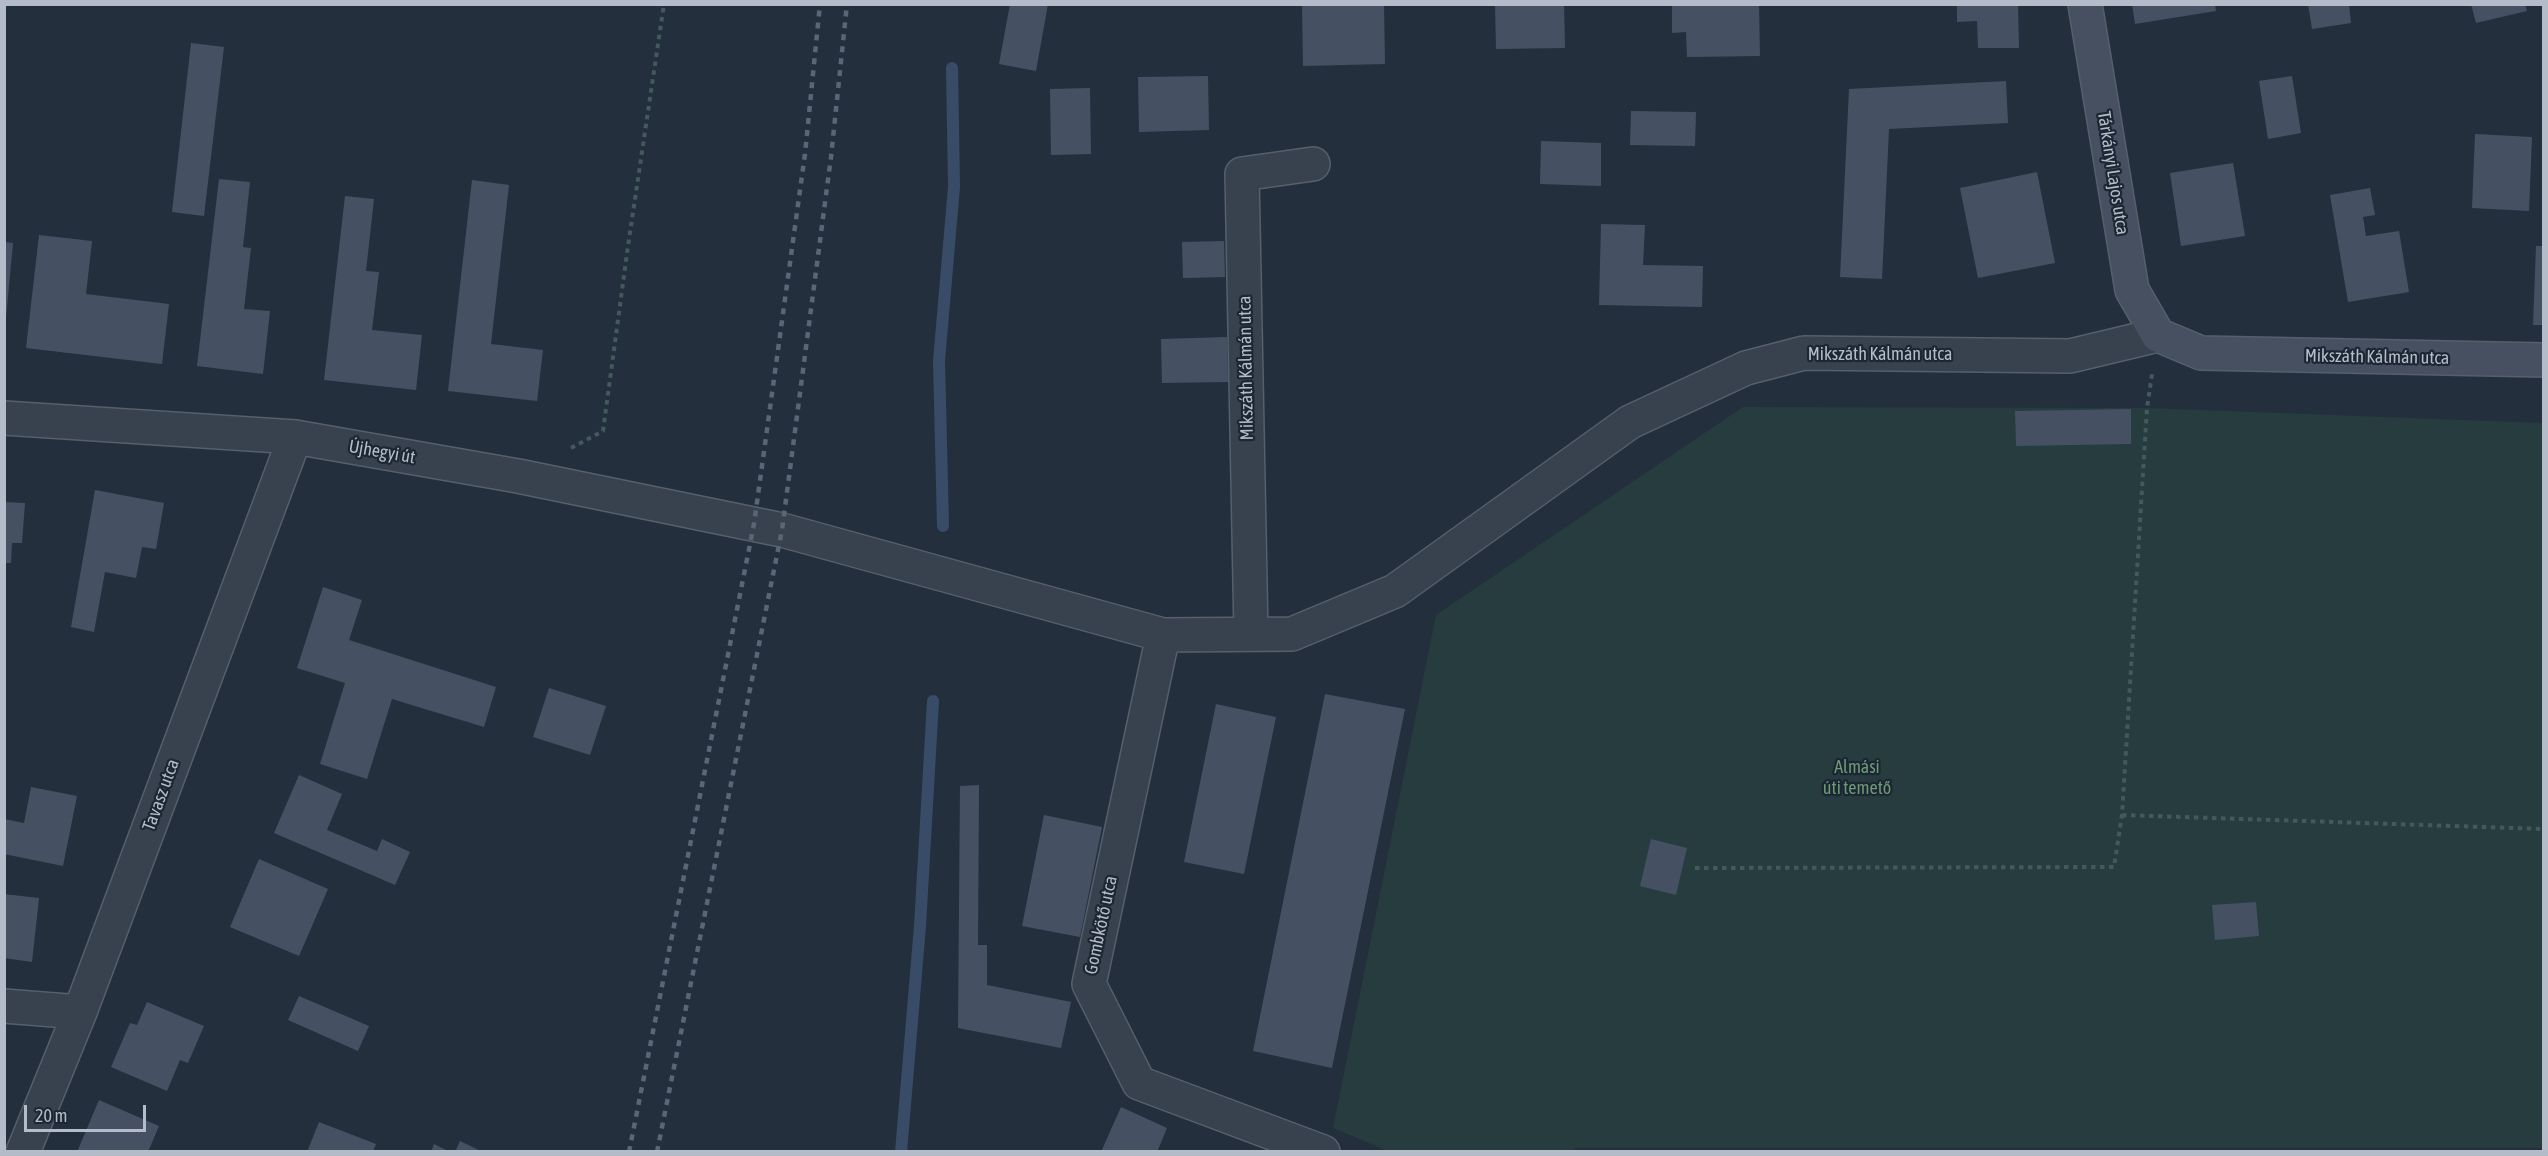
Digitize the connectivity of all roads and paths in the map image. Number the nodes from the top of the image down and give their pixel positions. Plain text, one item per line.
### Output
1 (664, 4) edge
2 (2085, 4) edge
3 (1313, 164) dead end
4 (2158, 334) junction
5 (2544, 360) edge
6 (4, 418) edge
7 (295, 437) junction
8 (518, 476) junction
9 (754, 524) joint
10 (1251, 634) junction
11 (1163, 635) junction
12 (2122, 815) junction
13 (2544, 829) edge
14 (1695, 868) dead end
15 (4, 1006) edge
16 (80, 1012) junction
17 (23, 1152) edge
18 (1323, 1152) edge

1 - 8 path
2 - 4 street, Tárkányi Lajos utca
3 - 10 street, Mikszáth Kálmán utca
4 - 5 street, Mikszáth Kálmán utca
4 - 10 street, Mikszáth Kálmán utca
4 - 12 path
6 - 7 street, Újhegyi út
7 - 8 street, Újhegyi út
7 - 16 street, Tavasz utca
8 - 9 street, Újhegyi út
9 - 11 street, Mikszáth Kálmán utca
10 - 11 street, Mikszáth Kálmán utca
11 - 18 street, Gombkötő utca
12 - 13 path
12 - 14 path
15 - 16 street
16 - 17 street, Tavasz utca

